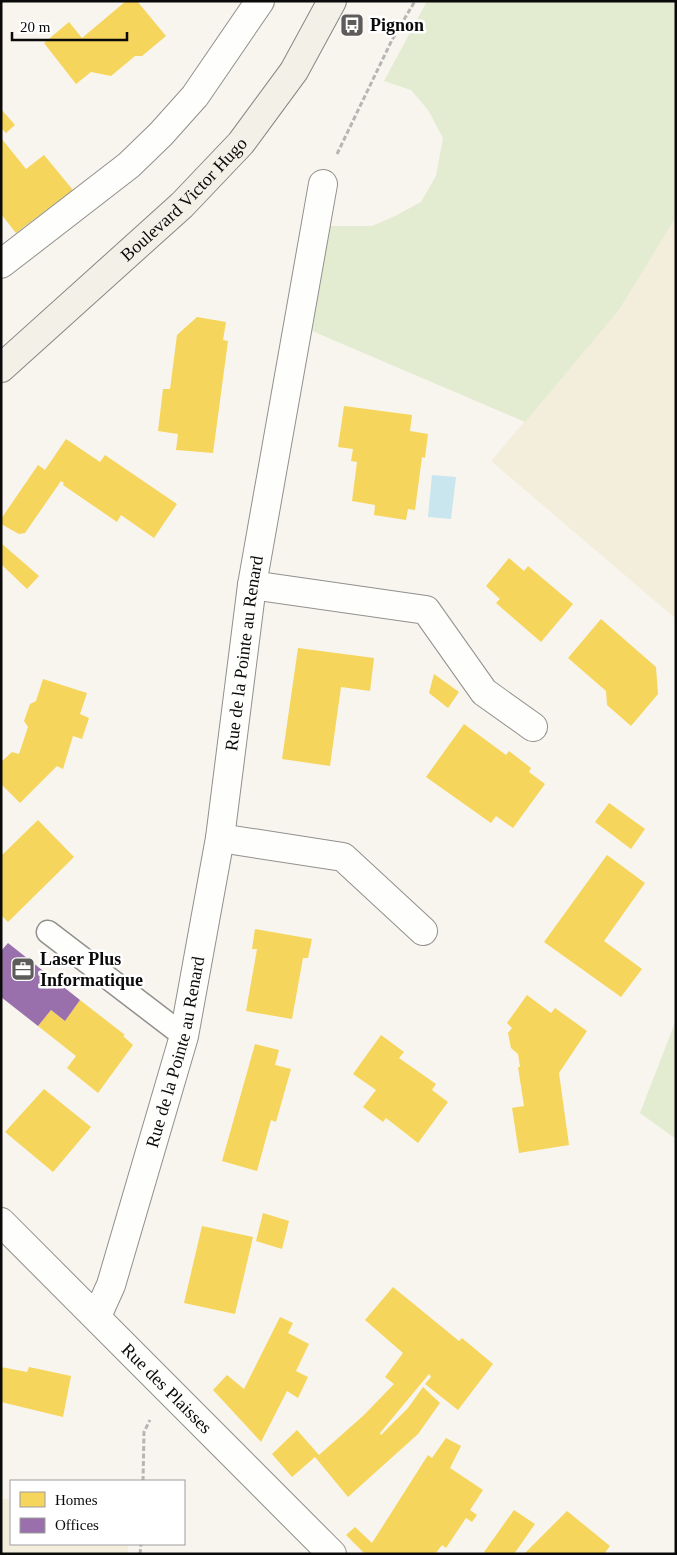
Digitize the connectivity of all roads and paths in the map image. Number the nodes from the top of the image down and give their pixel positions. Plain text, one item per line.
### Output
1 (260, 1) edge
2 (332, 1) edge
3 (415, 1) edge
4 (323, 184) joint
5 (1, 264) edge
6 (1, 368) edge
7 (252, 585) junction
8 (534, 727) dead end
9 (220, 838) junction
10 (423, 931) dead end
11 (48, 932) dead end
12 (184, 1036) junction
13 (1, 1222) edge
14 (97, 1316) junction
15 (165, 1388) junction
16 (143, 1480) edge
17 (332, 1554) edge

1 - 5 street
2 - 6 main road, Boulevard Victor Hugo
3 - 4 path
4 - 7 street, Rue de la Pointe au Renard
7 - 8 street
7 - 9 street, Rue de la Pointe au Renard
9 - 10 street
9 - 12 street, Rue de la Pointe au Renard
11 - 12 lane
12 - 14 street, Rue de la Pointe au Renard
13 - 14 street, Rue des Plaisses
14 - 15 street, Rue des Plaisses
15 - 16 path
15 - 17 street, Rue des Plaisses

